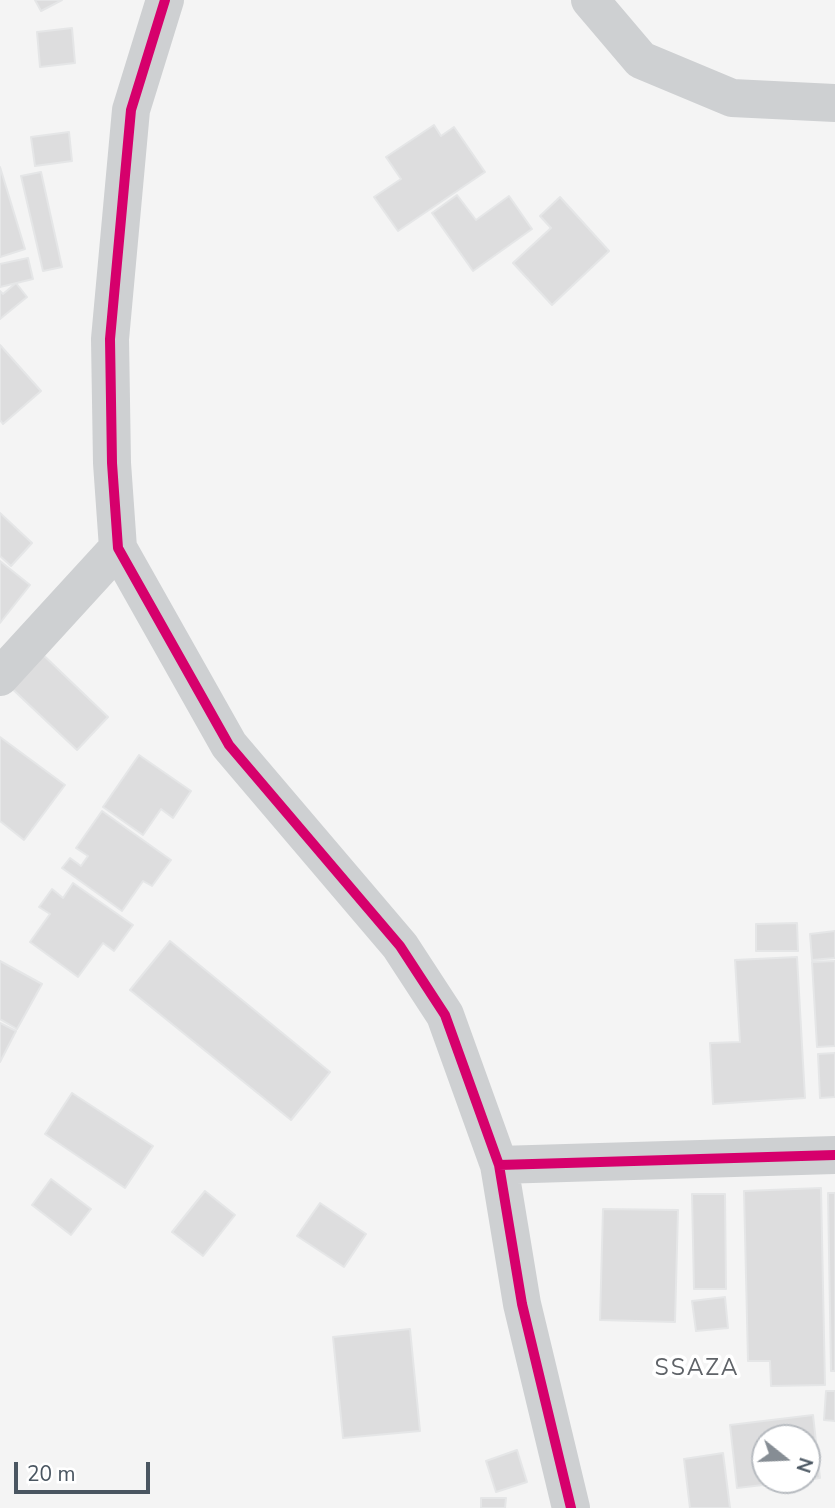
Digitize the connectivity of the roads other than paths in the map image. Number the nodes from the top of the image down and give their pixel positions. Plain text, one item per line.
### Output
1 (165, 0) edge
2 (590, 0) edge
3 (835, 103) edge
4 (118, 548) junction
5 (0, 677) edge
6 (835, 1155) edge
7 (499, 1165) junction
8 (571, 1508) edge

1 - 4 street
2 - 3 street
4 - 5 street
4 - 7 street
6 - 7 street
7 - 8 street

